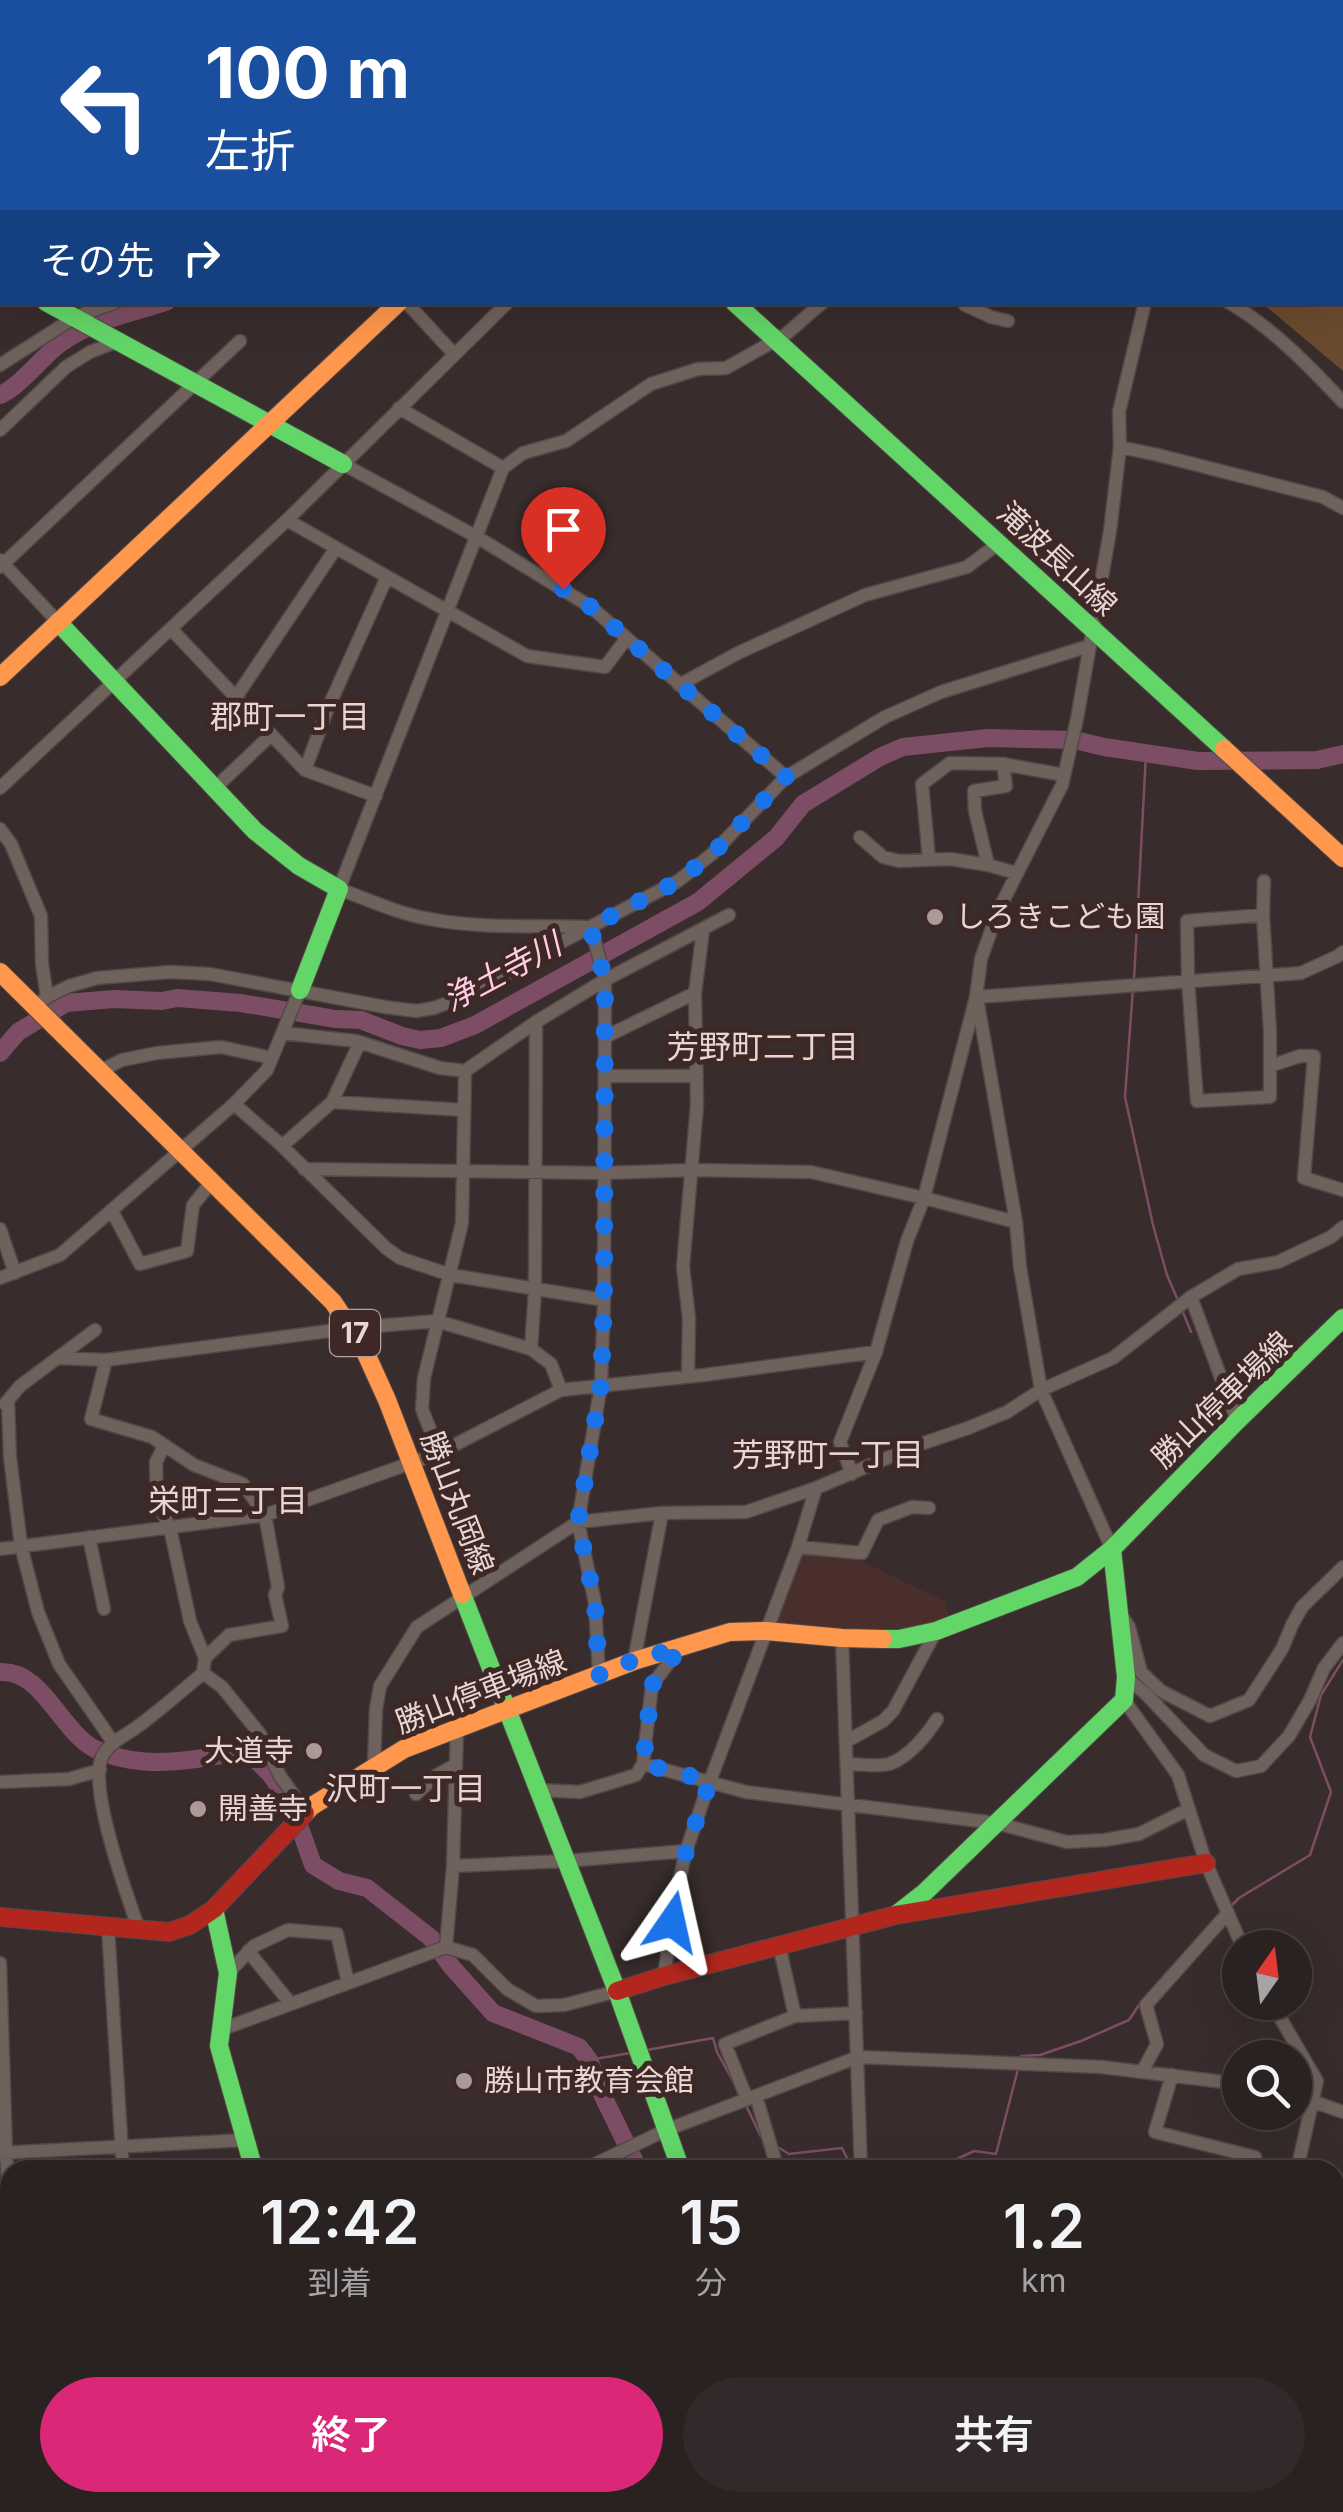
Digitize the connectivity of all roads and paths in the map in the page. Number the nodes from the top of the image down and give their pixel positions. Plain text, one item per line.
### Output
1 (52, 305) edge
2 (108, 305) edge
3 (399, 305) edge
4 (405, 305) edge
5 (505, 305) edge
6 (738, 305) edge
7 (752, 305) edge
8 (819, 305) edge
9 (969, 305) edge
10 (1144, 305) edge
11 (1233, 305) edge
12 (75, 317) junction
13 (1008, 321) dead end
14 (780, 337) junction
15 (113, 340) junction
16 (240, 341) dead end
17 (454, 354) junction
18 (0, 364) edge
19 (195, 384) junction
20 (1343, 402) edge
21 (399, 408) junction
22 (268, 424) junction
23 (0, 430) edge
24 (1120, 447) junction
25 (343, 464) junction
26 (503, 468) junction
27 (1343, 508) edge
28 (287, 520) junction
29 (477, 537) junction
30 (999, 543) junction
31 (336, 548) junction
32 (1, 564) edge
33 (387, 577) junction
34 (448, 611) junction
35 (58, 622) junction
36 (172, 629) junction
37 (1092, 630) junction
38 (626, 640) junction
39 (0, 677) edge
40 (114, 681) junction
41 (679, 685) junction
42 (236, 697) junction
43 (272, 735) junction
44 (1003, 764) junction
45 (305, 770) junction
46 (1064, 775) junction
47 (786, 777) junction
48 (0, 788) edge
49 (215, 788) junction
50 (1277, 791) junction
51 (376, 796) junction
52 (0, 828) edge
53 (860, 837) dead end
54 (1343, 843) edge
55 (929, 858) junction
56 (1343, 858) edge
57 (988, 865) junction
58 (1016, 873) junction
59 (1264, 881) dead end
60 (340, 889) junction
61 (729, 915) dead end
62 (1263, 915) junction
63 (590, 927) junction
64 (703, 930) junction
65 (1343, 952) edge
66 (0, 972) edge
67 (1267, 974) junction
68 (604, 976) junction
69 (1188, 980) junction
70 (300, 990) junction
71 (696, 992) junction
72 (976, 997) junction
73 (41, 1002) junction
74 (536, 1022) junction
75 (284, 1030) junction
76 (605, 1037) junction
77 (360, 1042) junction
78 (272, 1058) junction
79 (1270, 1066) junction
80 (100, 1071) junction
81 (465, 1071) junction
82 (605, 1076) junction
83 (697, 1076) junction
84 (332, 1102) junction
85 (234, 1104) junction
86 (464, 1110) junction
87 (282, 1146) junction
88 (179, 1152) junction
89 (304, 1169) junction
90 (463, 1170) junction
91 (536, 1170) junction
92 (693, 1170) junction
93 (605, 1173) junction
94 (211, 1183) junction
95 (1343, 1190) edge
96 (924, 1198) junction
97 (112, 1211) junction
98 (1016, 1222) junction
99 (1343, 1228) edge
100 (0, 1230) edge
101 (15, 1273) junction
102 (451, 1275) junction
103 (0, 1278) edge
104 (535, 1288) junction
105 (1191, 1297) junction
106 (604, 1300) junction
107 (1343, 1318) edge
108 (437, 1322) junction
109 (352, 1328) junction
110 (94, 1330) dead end
111 (531, 1349) junction
112 (876, 1352) junction
113 (58, 1358) junction
114 (106, 1360) junction
115 (688, 1376) junction
116 (601, 1385) junction
117 (561, 1390) junction
118 (1041, 1390) junction
119 (4, 1404) edge
120 (1237, 1421) junction
121 (164, 1446) junction
122 (440, 1453) junction
123 (412, 1464) junction
124 (852, 1474) junction
125 (816, 1488) junction
126 (929, 1508) dead end
127 (662, 1512) junction
128 (265, 1514) junction
129 (578, 1522) junction
130 (170, 1528) junction
131 (89, 1537) junction
132 (21, 1546) junction
133 (798, 1547) junction
134 (1112, 1548) junction
135 (0, 1549) edge
136 (1343, 1566) edge
137 (464, 1598) junction
138 (104, 1609) dead end
139 (1120, 1613) junction
140 (936, 1631) junction
141 (766, 1632) junction
142 (842, 1638) junction
143 (1343, 1643) edge
144 (680, 1648) junction
145 (634, 1660) junction
146 (204, 1666) junction
147 (599, 1675) junction
148 (1126, 1678) junction
149 (1124, 1700) junction
150 (506, 1709) junction
151 (937, 1719) dead end
152 (457, 1728) junction
153 (847, 1741) junction
154 (113, 1742) junction
155 (643, 1764) junction
156 (848, 1764) junction
157 (455, 1765) junction
158 (374, 1767) junction
159 (100, 1770) junction
160 (710, 1781) junction
161 (0, 1782) edge
162 (538, 1790) junction
163 (416, 1794) dead end
164 (850, 1805) junction
165 (1189, 1809) junction
166 (306, 1812) junction
167 (996, 1822) junction
168 (686, 1851) junction
169 (565, 1861) junction
170 (1206, 1863) junction
171 (453, 1866) junction
172 (214, 1909) junction
173 (1227, 1914) junction
174 (896, 1915) junction
175 (0, 1917) edge
176 (852, 1926) junction
177 (108, 1927) junction
178 (139, 1930) junction
179 (1235, 1930) edge
180 (779, 1945) junction
181 (446, 1947) junction
182 (248, 1952) junction
183 (0, 1963) edge
184 (228, 1972) junction
185 (664, 1976) junction
186 (348, 1983) junction
187 (617, 1990) junction
188 (291, 2004) junction
189 (856, 2013) junction
190 (795, 2016) junction
191 (220, 2030) junction
192 (2, 2047) edge
193 (858, 2057) junction
194 (1142, 2072) junction
195 (1312, 2072) edge
196 (1172, 2075) junction
197 (1222, 2082) edge
198 (752, 2098) junction
199 (1312, 2100) joint
200 (1343, 2112) edge
201 (666, 2130) junction
202 (1305, 2130) edge
203 (246, 2140) junction
204 (121, 2148) junction
205 (3, 2153) edge
206 (1254, 2157) dead end
207 (122, 2160) edge
208 (251, 2160) edge
209 (603, 2160) edge
210 (677, 2160) edge
211 (774, 2160) edge
212 (861, 2160) edge
213 (1298, 2160) edge

1 - 12 main road
2 - 12 street
3 - 22 main road
4 - 17 street
5 - 17 street
6 - 14 main road, 滝波長山線
7 - 14 main road, 滝波長山線
8 - 14 street
9 - 13 street
10 - 24 street
11 - 20 street
12 - 15 main road
12 - 18 street
14 - 26 street
14 - 30 main road, 滝波長山線
14 - 37 main road, 滝波長山線
15 - 19 main road
15 - 23 street
16 - 19 street
17 - 21 street
19 - 22 main road
19 - 32 street
21 - 25 street
21 - 26 street
22 - 25 main road
22 - 35 main road
24 - 27 street
24 - 37 street
25 - 28 street
25 - 29 street
26 - 29 street
28 - 31 street
28 - 36 street
29 - 34 street
29 - 38 street
30 - 37 main road, 滝波長山線
30 - 41 street
31 - 33 street
31 - 42 street
32 - 35 street
33 - 34 street
33 - 45 street
34 - 38 street
34 - 51 street
35 - 39 main road
35 - 40 main road
36 - 40 street
36 - 42 street
37 - 46 street
37 - 47 street
37 - 50 main road, 滝波長山線
38 - 41 street
40 - 48 street
40 - 49 main road
41 - 47 street
42 - 43 street
43 - 45 street
43 - 49 street
44 - 46 street
44 - 55 street
44 - 57 street
45 - 51 street
46 - 58 street
47 - 63 street
49 - 60 main road
50 - 54 main road, 滝波長山線
50 - 56 main road, 滝波長山線
51 - 60 street
52 - 73 street
53 - 55 street
55 - 57 street
57 - 58 street
58 - 72 street
59 - 62 street
60 - 63 street
60 - 70 main road
61 - 64 street
62 - 67 street
62 - 69 street
63 - 68 street
63 - 70 street
64 - 68 street
64 - 71 street
65 - 67 street
66 - 73 main road, 勝山丸岡線 / 17
67 - 69 street
67 - 79 street
68 - 74 street
68 - 76 street
69 - 72 street
69 - 79 street
70 - 73 street
70 - 75 street
71 - 76 street
71 - 83 street
72 - 96 street
72 - 98 street
73 - 80 main road, 勝山丸岡線 / 17
74 - 81 street
74 - 91 street
75 - 77 street
75 - 78 street
76 - 82 street
77 - 81 street
77 - 84 street
78 - 80 street
78 - 85 street
79 - 95 street
80 - 88 main road, 勝山丸岡線 / 17
81 - 86 street
82 - 83 street
82 - 93 street
83 - 92 street
84 - 86 street
84 - 87 street
85 - 87 street
85 - 88 street
86 - 90 street
87 - 89 street
88 - 94 main road, 勝山丸岡線 / 17
88 - 97 street
89 - 90 street
89 - 102 street
90 - 91 street
90 - 102 street
91 - 93 street
91 - 104 street
92 - 93 street
92 - 96 street
92 - 115 street
93 - 106 street
94 - 97 street
94 - 109 main road, 勝山丸岡線 / 17
96 - 98 street
96 - 112 street
97 - 101 street
98 - 118 street
99 - 105 street
100 - 101 street
101 - 103 street
102 - 104 street
102 - 108 street
104 - 106 street
104 - 111 street
105 - 118 street
105 - 120 street
106 - 116 street
107 - 120 main road, 勝山停車場線
108 - 109 street
108 - 111 street
108 - 122 street
109 - 114 street
109 - 123 main road, 勝山丸岡線 / 17
110 - 113 street
111 - 117 street
112 - 115 street
112 - 124 street
113 - 114 street
113 - 119 street
114 - 121 street
115 - 116 street
116 - 117 street
116 - 129 street
117 - 122 street
118 - 124 street
118 - 134 street
119 - 132 street
120 - 134 main road, 勝山停車場線
121 - 128 street
121 - 130 street
122 - 123 street
123 - 128 street
123 - 137 main road, 勝山丸岡線 / 17
124 - 125 street
125 - 127 street
125 - 133 street
126 - 133 street
127 - 129 street
127 - 145 street
128 - 130 street
128 - 146 street
129 - 137 street
129 - 147 street
130 - 131 street
130 - 146 street
131 - 132 street
131 - 138 street
132 - 135 street
132 - 154 street
133 - 141 street
134 - 139 main road
134 - 140 main road, 勝山停車場線
136 - 139 street
137 - 150 main road, 勝山丸岡線 / 17
137 - 158 street
139 - 148 main road
140 - 142 main road, 勝山停車場線
140 - 153 street
141 - 142 main road, 勝山停車場線
141 - 144 main road, 勝山停車場線
141 - 160 street
142 - 153 street
143 - 148 street
144 - 145 main road, 勝山停車場線
144 - 155 street
145 - 147 main road, 勝山停車場線
146 - 154 street
146 - 166 street
147 - 150 main road, 勝山停車場線
148 - 149 main road
149 - 165 street
149 - 167 main road
150 - 152 main road, 勝山停車場線
150 - 162 main road, 勝山丸岡線 / 17
151 - 156 street
152 - 157 street
152 - 158 main road, 勝山停車場線
153 - 156 street
154 - 159 street
155 - 160 street
155 - 162 street
156 - 164 street
157 - 163 street
157 - 171 street
158 - 166 main road, 勝山停車場線
159 - 161 street
159 - 178 street
160 - 164 street
160 - 168 street
162 - 169 main road, 勝山丸岡線 / 17
164 - 167 street
164 - 176 street
165 - 167 street
165 - 170 street
166 - 172 main road, 勝山停車場線
167 - 174 main road
168 - 169 street
168 - 185 street
169 - 171 street
169 - 187 main road, 勝山丸岡線 / 17
170 - 173 street
170 - 174 main road
171 - 181 street
172 - 178 main road, 勝山停車場線
172 - 184 main road
173 - 179 street
173 - 194 street
174 - 176 main road
175 - 177 main road, 勝山停車場線
176 - 180 main road
176 - 189 street
177 - 178 main road, 勝山停車場線
177 - 204 street
180 - 185 main road
180 - 190 street
181 - 186 street
181 - 187 street
182 - 184 street
182 - 186 street
182 - 188 street
183 - 192 street
184 - 191 main road
185 - 187 main road
186 - 188 street
187 - 201 main road, 勝山丸岡線 / 17
188 - 191 street
189 - 190 street
189 - 193 street
190 - 198 street
191 - 203 main road
192 - 205 street
193 - 194 street
193 - 198 street
193 - 212 street
194 - 196 street
195 - 199 street
196 - 197 street
196 - 206 street
198 - 201 street
198 - 211 street
199 - 200 street
201 - 209 street
201 - 210 main road, 勝山丸岡線 / 17
202 - 213 street
203 - 204 street
203 - 208 main road
204 - 205 street
204 - 207 street

